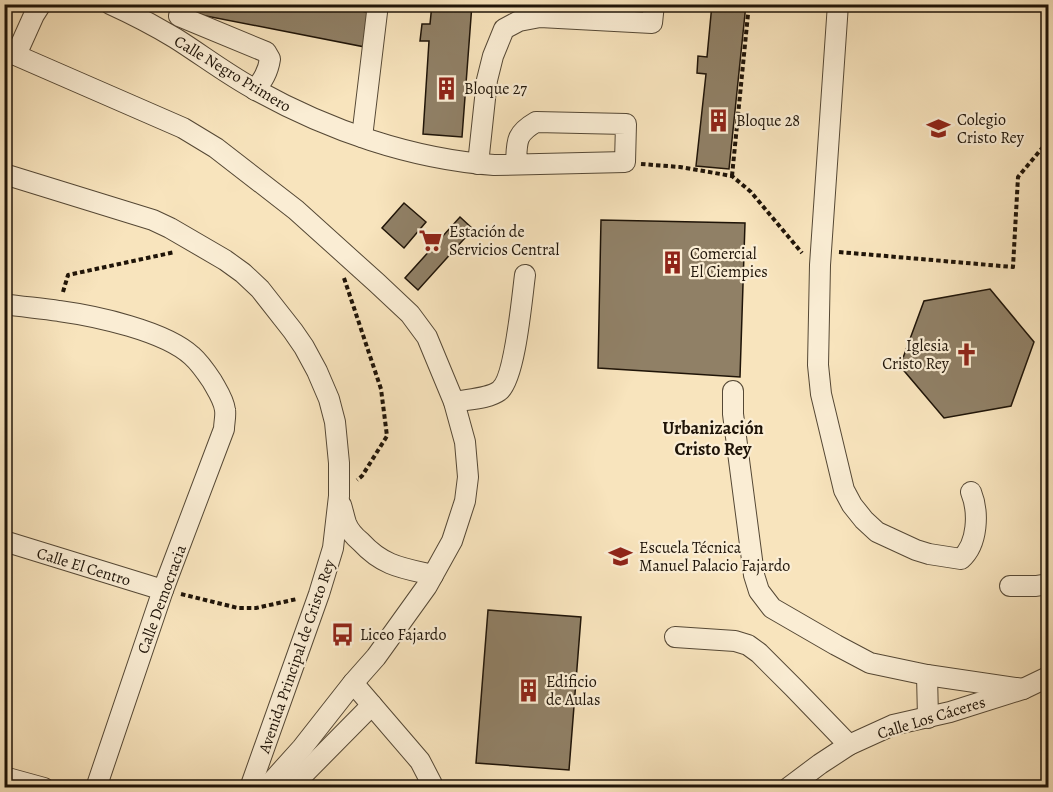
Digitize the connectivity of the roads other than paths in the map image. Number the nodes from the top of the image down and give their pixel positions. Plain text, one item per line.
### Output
1 (41, 4) edge
2 (110, 4) edge
3 (378, 4) edge
4 (654, 4) edge
5 (838, 4) edge
6 (178, 16) dead end
7 (10, 53) edge
8 (255, 90) junction
9 (363, 137) junction
10 (478, 164) junction
11 (516, 164) junction
12 (4, 174) edge
13 (525, 275) dead end
14 (5, 306) edge
15 (733, 391) dead end
16 (454, 402) junction
17 (972, 492) dead end
18 (339, 496) junction
19 (4, 542) edge
20 (433, 575) junction
21 (1048, 584) edge
22 (1010, 585) dead end
23 (163, 590) junction
24 (675, 637) dead end
25 (927, 675) junction
26 (1048, 678) edge
27 (353, 683) junction
28 (1023, 689) junction
29 (372, 705) junction
30 (928, 718) junction
31 (849, 745) junction
32 (4, 777) edge
33 (430, 786) edge
34 (44, 788) edge
35 (96, 788) edge
36 (250, 788) edge
37 (266, 788) edge
38 (290, 788) edge
39 (788, 788) edge

1 - 7 street
2 - 8 street, Calle Negro Primero
3 - 9 street
4 - 10 street
5 - 17 street
6 - 8 street
7 - 16 street
8 - 9 street, Calle Negro Primero
9 - 10 street, Calle Negro Primero
10 - 11 street, Calle Negro Primero
11 - 11 street, Calle Negro Primero
12 - 18 street, Avenida Principal de Cristo Rey
13 - 16 street
14 - 23 street, Calle Democracia
15 - 25 street
16 - 20 street
18 - 20 street
18 - 36 street, Avenida Principal de Cristo Rey
19 - 23 street, Calle El Centro
20 - 27 street
21 - 22 street
23 - 35 street, Calle Democracia
24 - 31 street
25 - 28 street
25 - 30 street
26 - 28 street, Calle Los Cáceres
27 - 29 street
27 - 37 street
28 - 30 street, Calle Los Cáceres
29 - 33 street
29 - 38 street
30 - 31 street, Calle Los Cáceres
31 - 39 street, Calle Los Cáceres
32 - 34 street

